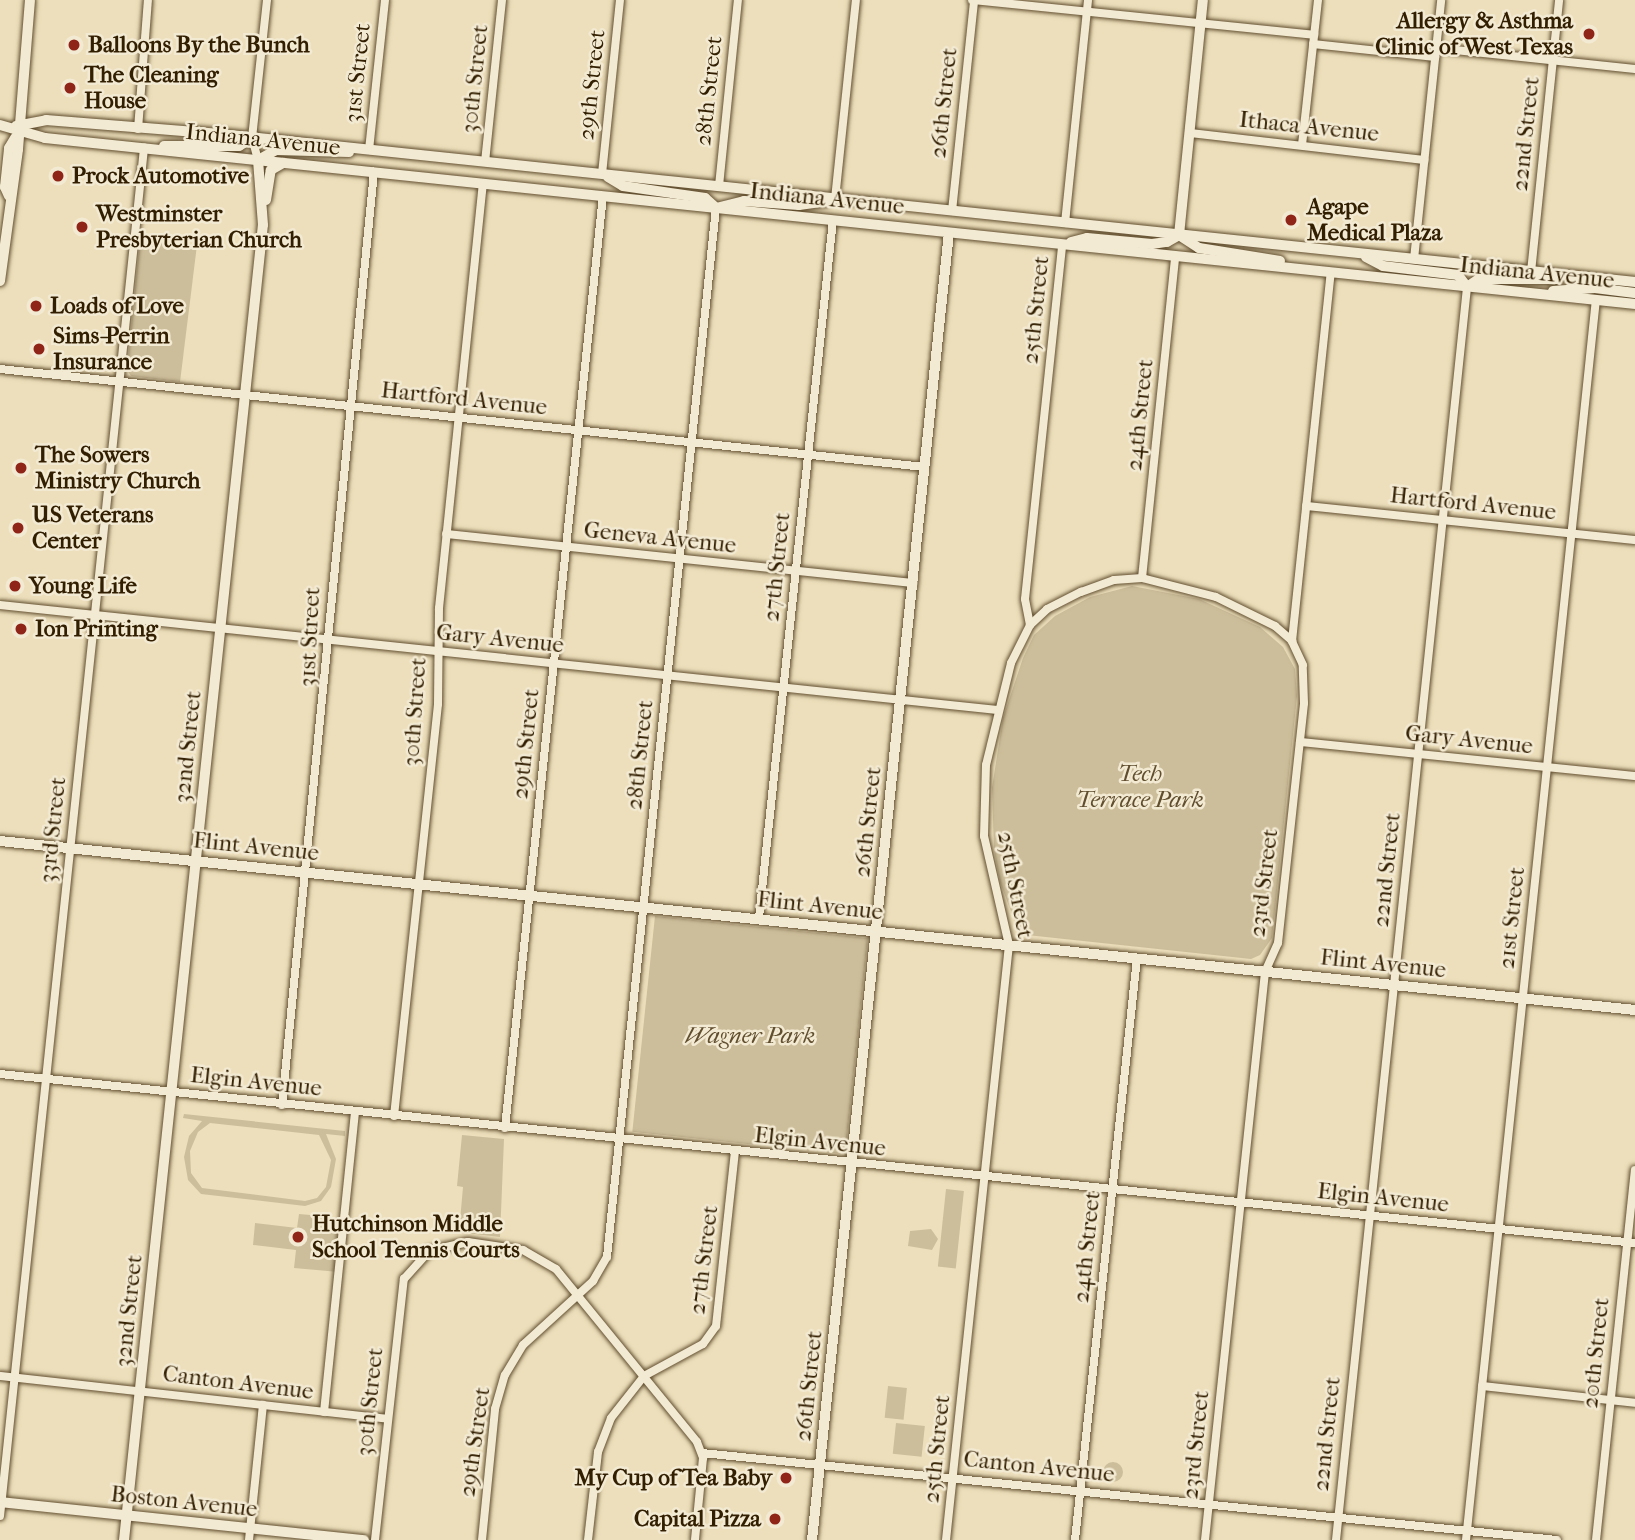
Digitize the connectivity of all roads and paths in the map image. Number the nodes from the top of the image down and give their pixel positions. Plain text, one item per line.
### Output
1 (30, 0) edge
2 (148, 0) edge
3 (267, 0) edge
4 (385, 0) edge
5 (502, 0) edge
6 (621, 0) edge
7 (738, 0) edge
8 (856, 0) edge
9 (973, 0) edge
10 (1088, 0) edge
11 (1203, 0) edge
12 (1318, 0) edge
13 (1441, 0) edge
14 (1559, 0) edge
15 (1087, 12) junction
16 (1201, 23) junction
17 (1313, 40) junction
18 (1435, 52) junction
19 (1553, 60) junction
20 (1635, 69) edge
21 (0, 125) edge
22 (16, 126) junction
23 (138, 129) junction
24 (1189, 133) junction
25 (252, 138) junction
26 (1302, 145) junction
27 (144, 148) junction
28 (369, 150) junction
29 (258, 160) junction
30 (1424, 160) junction
31 (485, 162) junction
32 (283, 163) junction
33 (374, 172) junction
34 (602, 174) junction
35 (483, 184) junction
36 (719, 186) junction
37 (603, 196) junction
38 (835, 199) junction
39 (716, 208) junction
40 (952, 211) junction
41 (833, 220) junction
42 (1065, 223) junction
43 (262, 225) junction
44 (949, 233) junction
45 (1179, 235) junction
46 (1062, 244) junction
47 (1359, 254) junction
48 (1175, 256) junction
49 (1414, 259) junction
50 (1531, 272) junction
51 (1331, 273) junction
52 (1584, 277) junction
53 (0, 281) edge
54 (1635, 282) edge
55 (1467, 287) junction
56 (1635, 293) edge
57 (1533, 294) junction
58 (1596, 300) junction
59 (1635, 304) edge
60 (0, 369) edge
61 (120, 382) junction
62 (244, 396) junction
63 (350, 407) junction
64 (458, 418) junction
65 (579, 430) junction
66 (692, 442) junction
67 (808, 454) junction
68 (925, 467) junction
69 (1306, 506) junction
70 (1443, 520) junction
71 (446, 534) junction
72 (1572, 534) junction
73 (1635, 540) edge
74 (566, 547) junction
75 (680, 559) junction
76 (796, 571) junction
77 (1142, 578) junction
78 (913, 583) junction
79 (0, 605) edge
80 (95, 615) junction
81 (1030, 625) junction
82 (220, 628) junction
83 (330, 640) junction
84 (1292, 641) junction
85 (438, 652) junction
86 (554, 664) junction
87 (668, 676) junction
88 (783, 688) junction
89 (900, 700) junction
90 (996, 710) junction
91 (1300, 742) junction
92 (1418, 754) junction
93 (1547, 767) junction
94 (1635, 776) edge
95 (0, 841) edge
96 (70, 848) junction
97 (196, 859) junction
98 (307, 872) junction
99 (419, 883) junction
100 (530, 894) junction
101 (644, 906) junction
102 (759, 918) junction
103 (876, 931) junction
104 (1009, 945) junction
105 (1137, 958) junction
106 (1265, 972) junction
107 (1394, 985) junction
108 (1523, 998) junction
109 (1635, 1010) edge
110 (0, 1074) edge
111 (46, 1079) junction
112 (171, 1092) junction
113 (282, 1105) junction
114 (355, 1112) junction
115 (394, 1116) junction
116 (505, 1128) junction
117 (620, 1140) junction
118 (735, 1152) junction
119 (851, 1165) junction
120 (1635, 1170) edge
121 (985, 1176) junction
122 (1112, 1188) junction
123 (1241, 1202) junction
124 (1370, 1216) junction
125 (1499, 1229) junction
126 (1631, 1243) edge
127 (577, 1294) junction
128 (0, 1376) edge
129 (644, 1376) junction
130 (15, 1377) junction
131 (1482, 1386) junction
132 (140, 1391) junction
133 (1611, 1401) junction
134 (1635, 1403) edge
135 (263, 1405) junction
136 (324, 1412) junction
137 (387, 1419) junction
138 (702, 1453) junction
139 (820, 1464) junction
140 (953, 1477) junction
141 (1080, 1490) junction
142 (1, 1502) edge
143 (1209, 1504) junction
144 (0, 1516) edge
145 (127, 1516) junction
146 (1338, 1517) junction
147 (250, 1528) junction
148 (1466, 1535) edge
149 (124, 1540) edge
150 (249, 1540) edge
151 (364, 1540) edge
152 (375, 1540) edge
153 (482, 1540) edge
154 (588, 1540) edge
155 (695, 1540) edge
156 (812, 1540) edge
157 (946, 1540) edge
158 (1075, 1540) edge
159 (1205, 1540) edge
160 (1336, 1540) edge
161 (1557, 1540) edge
162 (1596, 1540) edge

1 - 22 main road
2 - 23 street
3 - 25 street, 32nd Street
4 - 28 street, 31st Street
5 - 31 street, 30th Street
6 - 34 street, 29th Street
7 - 36 street, 28th Street
8 - 38 street
9 - 15 street
9 - 40 street, 26th Street
10 - 15 street
11 - 16 street
12 - 17 street
13 - 18 street
14 - 19 street, 22nd Street
15 - 16 street
15 - 42 street
16 - 17 street
16 - 24 street
17 - 18 street
17 - 26 street
18 - 19 street
18 - 30 street
19 - 20 street
19 - 50 street, 22nd Street
21 - 22 main road, Indiana Avenue
22 - 23 main road, Indiana Avenue
22 - 27 main road, Indiana Avenue
22 - 53 main road
23 - 25 main road, Indiana Avenue
24 - 26 street, Ithaca Avenue
24 - 45 street
25 - 27 main road
25 - 28 main road, Indiana Avenue
25 - 29 street, 32nd Street
26 - 30 street, Ithaca Avenue
27 - 29 main road, Indiana Avenue
27 - 61 street, 33rd Street
28 - 29 main road
28 - 31 main road, Indiana Avenue
29 - 32 main road, Indiana Avenue
29 - 43 street, 32nd Street
30 - 49 street
31 - 34 main road, Indiana Avenue
32 - 33 main road, Indiana Avenue
32 - 43 street
33 - 35 main road, Indiana Avenue
33 - 63 street, 31st Street
34 - 36 main road, Indiana Avenue
34 - 39 main road
35 - 37 main road, Indiana Avenue
35 - 64 street, 30th Street
36 - 38 main road, Indiana Avenue
37 - 39 main road, Indiana Avenue
37 - 65 street, 29th Street
38 - 39 main road
38 - 40 main road, Indiana Avenue
39 - 41 main road, Indiana Avenue
39 - 66 street, 28th Street
40 - 42 main road, Indiana Avenue
41 - 44 main road, Indiana Avenue
41 - 67 street, 27th Street
42 - 45 main road, Indiana Avenue
43 - 62 street, 32nd Street
44 - 46 main road, Indiana Avenue
44 - 68 street, 26th Street
45 - 46 main road
45 - 47 main road, Indiana Avenue
45 - 51 main road
46 - 48 main road, Indiana Avenue
46 - 81 street, 25th Street
47 - 49 main road, Indiana Avenue
47 - 55 main road
48 - 51 main road, Indiana Avenue
48 - 77 street, 24th Street
49 - 50 main road, Indiana Avenue
50 - 52 main road, Indiana Avenue
51 - 55 main road, Indiana Avenue
51 - 69 street, 23rd Street
52 - 54 main road, Indiana Avenue
52 - 55 main road
55 - 57 main road, Indiana Avenue
55 - 70 street, 22nd Street
56 - 57 main road
57 - 58 main road, Indiana Avenue
58 - 59 main road, Indiana Avenue
58 - 72 street, 21st Street
60 - 61 street, Hartford Avenue
61 - 62 street, Hartford Avenue
61 - 80 street, 33rd Street
62 - 63 street, Hartford Avenue
62 - 82 street, 32nd Street
63 - 64 street, Hartford Avenue
63 - 83 street, 31st Street
64 - 65 street, Hartford Avenue
64 - 71 street, 30th Street
65 - 66 street, Hartford Avenue
65 - 74 street, 29th Street
66 - 67 street, Hartford Avenue
66 - 75 street, 28th Street
67 - 68 street, Hartford Avenue
67 - 76 street, 27th Street
68 - 78 street, 26th Street
69 - 70 street, Hartford Avenue
69 - 84 street, 23rd Street
70 - 72 street, Hartford Avenue
70 - 92 street, 22nd Street
71 - 74 street, Geneva Avenue
71 - 85 street, 30th Street
72 - 73 street, Hartford Avenue
72 - 93 street, 21st Street
74 - 75 street, Geneva Avenue
74 - 86 street, 29th Street
75 - 76 street, Geneva Avenue
75 - 87 street, 28th Street
76 - 78 street, Geneva Avenue
76 - 88 street, 27th Street
77 - 81 street
77 - 84 street
78 - 89 street, 26th Street
79 - 80 street, Gary Avenue
80 - 82 street, Gary Avenue
80 - 96 street, 33rd Street
81 - 90 street, 25th Street
82 - 83 street, Gary Avenue
82 - 97 street, 32nd Street
83 - 85 street, Gary Avenue
83 - 98 street, 31st Street
84 - 91 street, 23rd Street
85 - 86 street, Gary Avenue
85 - 99 street, 30th Street
86 - 87 street, Gary Avenue
86 - 100 street, 29th Street
87 - 88 street, Gary Avenue
87 - 101 street, 28th Street
88 - 89 street, Gary Avenue
88 - 102 street, 27th Street
89 - 90 street, Gary Avenue
89 - 103 street, 26th Street
90 - 104 street, 25th Street
91 - 92 street, Gary Avenue
91 - 106 street, 23rd Street
92 - 93 street, Gary Avenue
92 - 107 street, 22nd Street
93 - 94 street, Gary Avenue
93 - 108 street, 21st Street
95 - 96 street, Flint Avenue
96 - 97 street, Flint Avenue
96 - 111 street, 33rd Street
97 - 98 street, Flint Avenue
97 - 112 street, 32nd Street
98 - 99 street, Flint Avenue
98 - 113 street, 31st Street
99 - 100 street, Flint Avenue
99 - 115 street, 30th Street
100 - 101 street, Flint Avenue
100 - 116 street, 29th Street
101 - 102 street, Flint Avenue
101 - 117 street, 28th Street
102 - 103 street, Flint Avenue
103 - 104 street, Flint Avenue
103 - 119 street, 26th Street
104 - 105 street, Flint Avenue
104 - 121 street, 25th Street
105 - 106 street, Flint Avenue
105 - 122 street, 24th Street
106 - 107 street, Flint Avenue
106 - 123 street, 23rd Street
107 - 108 street, Flint Avenue
107 - 124 street, 22nd Street
108 - 109 street, Flint Avenue
108 - 125 street, 21st Street
110 - 111 street, Elgin Avenue
111 - 112 street, Elgin Avenue
111 - 130 street, 33rd Street
112 - 113 street, Elgin Avenue
112 - 132 street, 32nd Street
113 - 114 street, Elgin Avenue
114 - 115 street, Elgin Avenue
114 - 136 street
115 - 116 street, Elgin Avenue
116 - 117 street, Elgin Avenue
117 - 118 street, Elgin Avenue
117 - 127 street, 28th Street
118 - 119 street, Elgin Avenue
118 - 129 street, 27th Street
119 - 121 street, Elgin Avenue
119 - 139 street, 26th Street
120 - 126 street, 20th Street
121 - 122 street, Elgin Avenue
121 - 140 street, 25th Street
122 - 123 street, Elgin Avenue
122 - 141 street, 24th Street
123 - 124 street, Elgin Avenue
123 - 143 street, 23rd Street
124 - 125 street, Elgin Avenue
124 - 146 street, 22nd Street
125 - 126 street, Elgin Avenue
125 - 131 street, 21st Street
126 - 133 street, 20th Street
127 - 129 street
127 - 137 street, 30th Street
127 - 153 street, 29th Street
128 - 130 street, Canton Avenue
129 - 138 street
129 - 154 street
130 - 132 street, Canton Avenue
130 - 142 street, 33rd Street
131 - 133 street
131 - 148 street, 21st Street
132 - 135 street, Canton Avenue
132 - 145 street, 32nd Street
133 - 134 street
133 - 162 street, 20th Street
135 - 136 street, Canton Avenue
135 - 147 street
136 - 137 street, Canton Avenue
137 - 152 street, 30th Street
138 - 139 street, Canton Avenue
138 - 155 street
139 - 140 street, Canton Avenue
139 - 156 street, 26th Street
140 - 141 street, Canton Avenue
140 - 157 street, 25th Street
141 - 143 street, Canton Avenue
141 - 158 street, 24th Street
142 - 144 street, 33rd Street
142 - 145 street, Boston Avenue
143 - 146 street, Canton Avenue
143 - 159 street, 23rd Street
145 - 147 street, Boston Avenue
145 - 149 street, 32nd Street
146 - 148 street, Canton Avenue
146 - 160 street, 22nd Street
147 - 150 street
147 - 151 street, Boston Avenue
148 - 161 street, Canton Avenue

